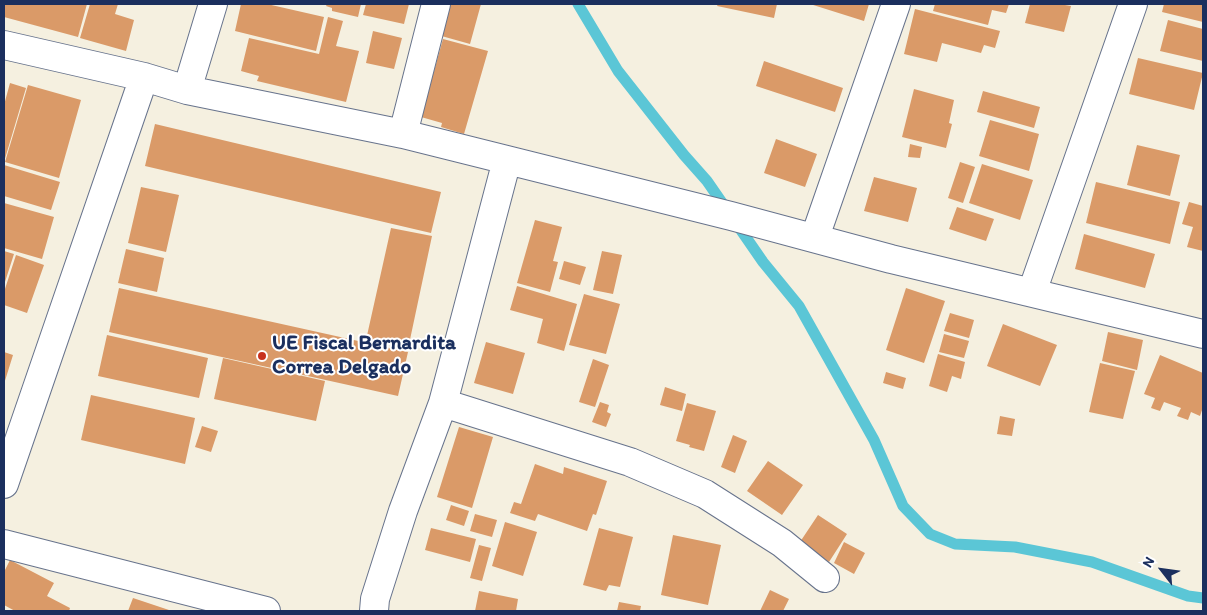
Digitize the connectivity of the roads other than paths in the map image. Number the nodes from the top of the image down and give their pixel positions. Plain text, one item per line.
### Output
1 (213, 4) edge
2 (436, 4) edge
3 (896, 4) edge
4 (1133, 4) edge
5 (4, 45) edge
6 (144, 77) junction
7 (187, 90) junction
8 (403, 134) junction
9 (507, 160) junction
10 (816, 237) junction
11 (1032, 292) junction
12 (1203, 334) edge
13 (442, 403) junction
14 (4, 484) edge
15 (4, 544) edge
16 (826, 578) dead end
17 (266, 611) edge
18 (374, 611) edge

1 - 7 street
2 - 8 street
3 - 10 street
4 - 11 street
5 - 6 street
6 - 7 street
6 - 14 street
7 - 8 street
8 - 9 street
9 - 10 street
9 - 13 street
10 - 11 street
11 - 12 street
13 - 16 street
13 - 18 street
15 - 17 street

